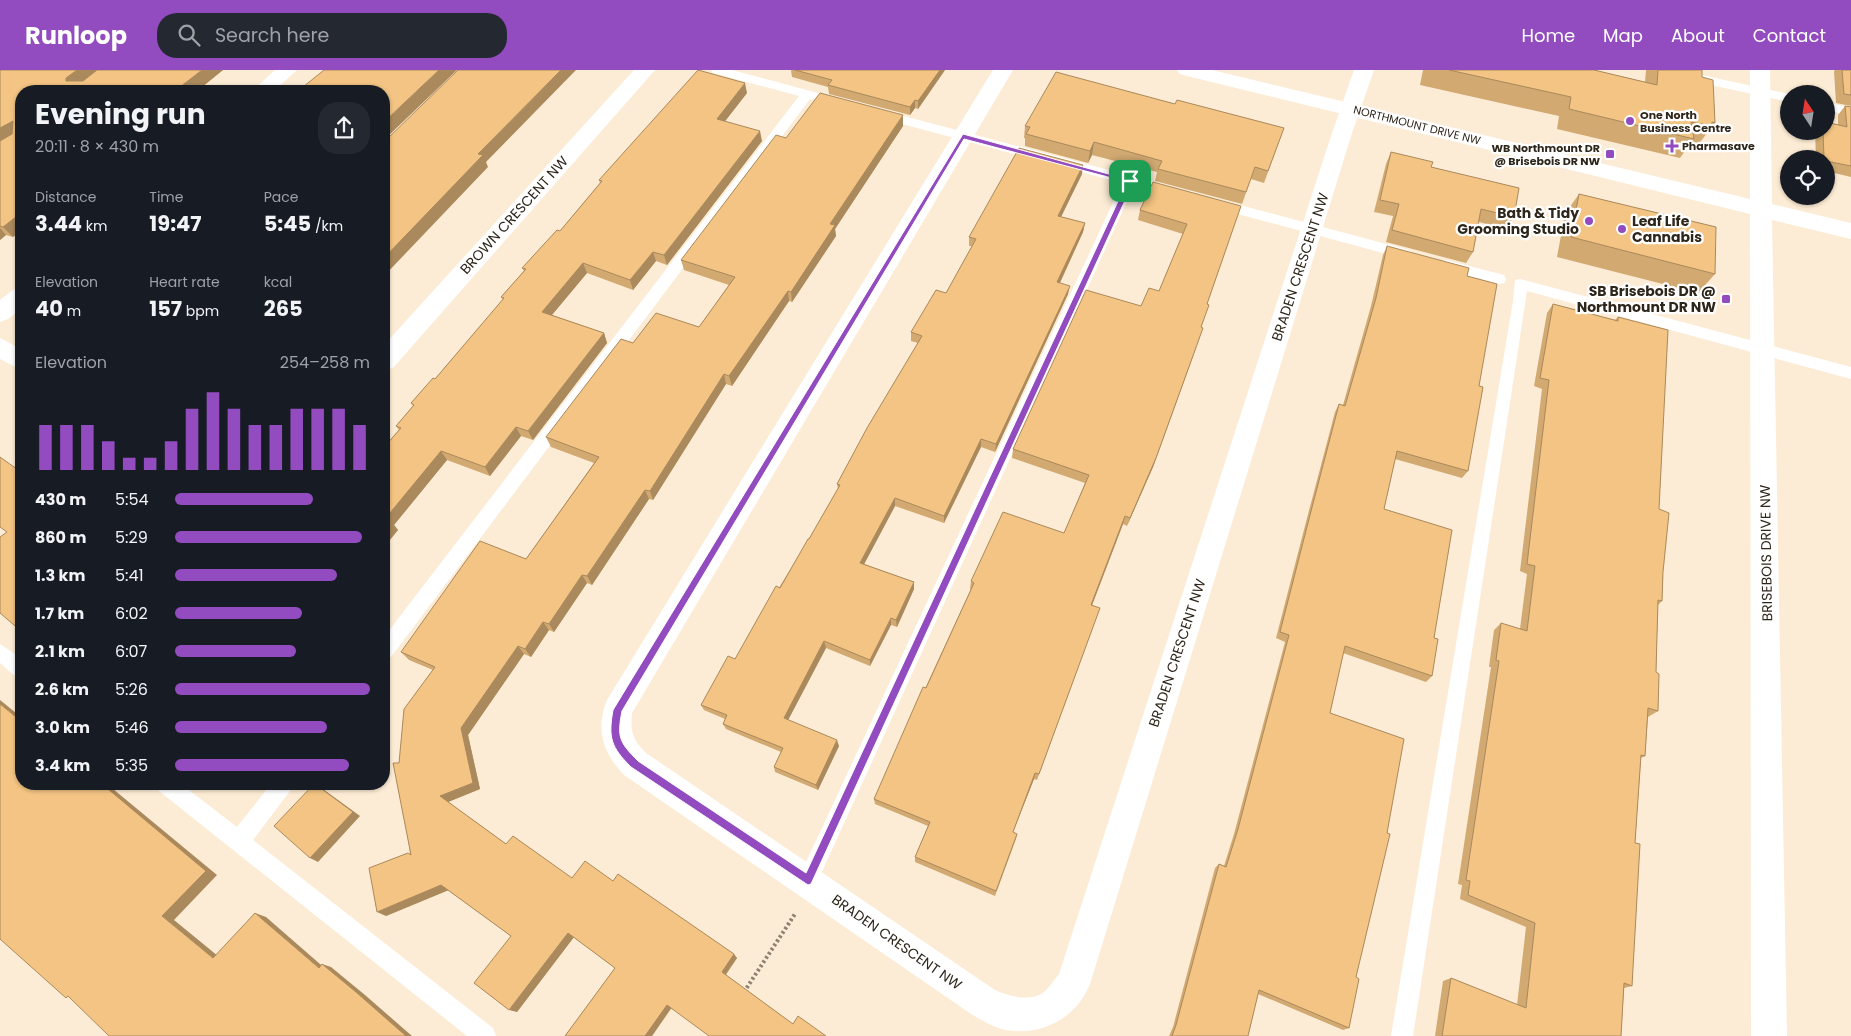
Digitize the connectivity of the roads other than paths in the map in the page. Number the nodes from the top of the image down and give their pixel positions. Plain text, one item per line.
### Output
1 (288, 70) edge
2 (645, 70) edge
3 (717, 70) edge
4 (1003, 70) edge
5 (1187, 70) edge
6 (1364, 70) edge
7 (1660, 70) edge
8 (1760, 70) edge
9 (269, 85) edge
10 (1761, 92) junction
11 (807, 94) junction
12 (1780, 96) edge
13 (1835, 108) edge
14 (1350, 109) junction
15 (1851, 112) edge
16 (963, 136) junction
17 (1130, 181) junction
18 (1186, 196) edge
19 (1204, 200) edge
20 (1762, 209) junction
21 (1312, 229) junction
22 (1851, 231) edge
23 (1499, 279) dead end
24 (15, 301) edge
25 (0, 313) edge
26 (0, 346) edge
27 (1764, 350) junction
28 (390, 353) edge
29 (15, 357) edge
30 (1851, 373) edge
31 (390, 643) edge
32 (0, 652) edge
33 (15, 664) edge
34 (174, 790) edge
35 (278, 790) edge
36 (239, 841) junction
37 (808, 880) junction
38 (485, 1036) edge
39 (1402, 1036) edge
40 (1769, 1036) edge

1 - 9 street
2 - 28 street, BROWN CRESCENT NW
3 - 11 lane
4 - 16 street, BRADEN CRESCENT NW
5 - 14 street, NORTHMOUNT DRIVE NW
6 - 14 street, BRADEN CRESCENT NW
7 - 10 lane
8 - 10 street, BRISEBOIS DRIVE NW
10 - 12 lane
10 - 20 street, BRISEBOIS DRIVE NW
11 - 16 lane
11 - 31 lane
13 - 15 lane
14 - 20 street, NORTHMOUNT DRIVE NW
14 - 21 street, BRADEN CRESCENT NW
16 - 17 lane
16 - 37 street, BRADEN CRESCENT NW
17 - 18 lane
17 - 37 lane
19 - 21 lane
20 - 22 street, NORTHMOUNT DRIVE NW
20 - 27 street, BRISEBOIS DRIVE NW
21 - 23 lane
21 - 37 street, BRADEN CRESCENT NW
24 - 25 street
26 - 29 street
27 - 30 lane
27 - 39 lane
27 - 40 street, BRISEBOIS DRIVE NW
32 - 33 lane
34 - 36 lane
35 - 36 lane
36 - 38 lane

